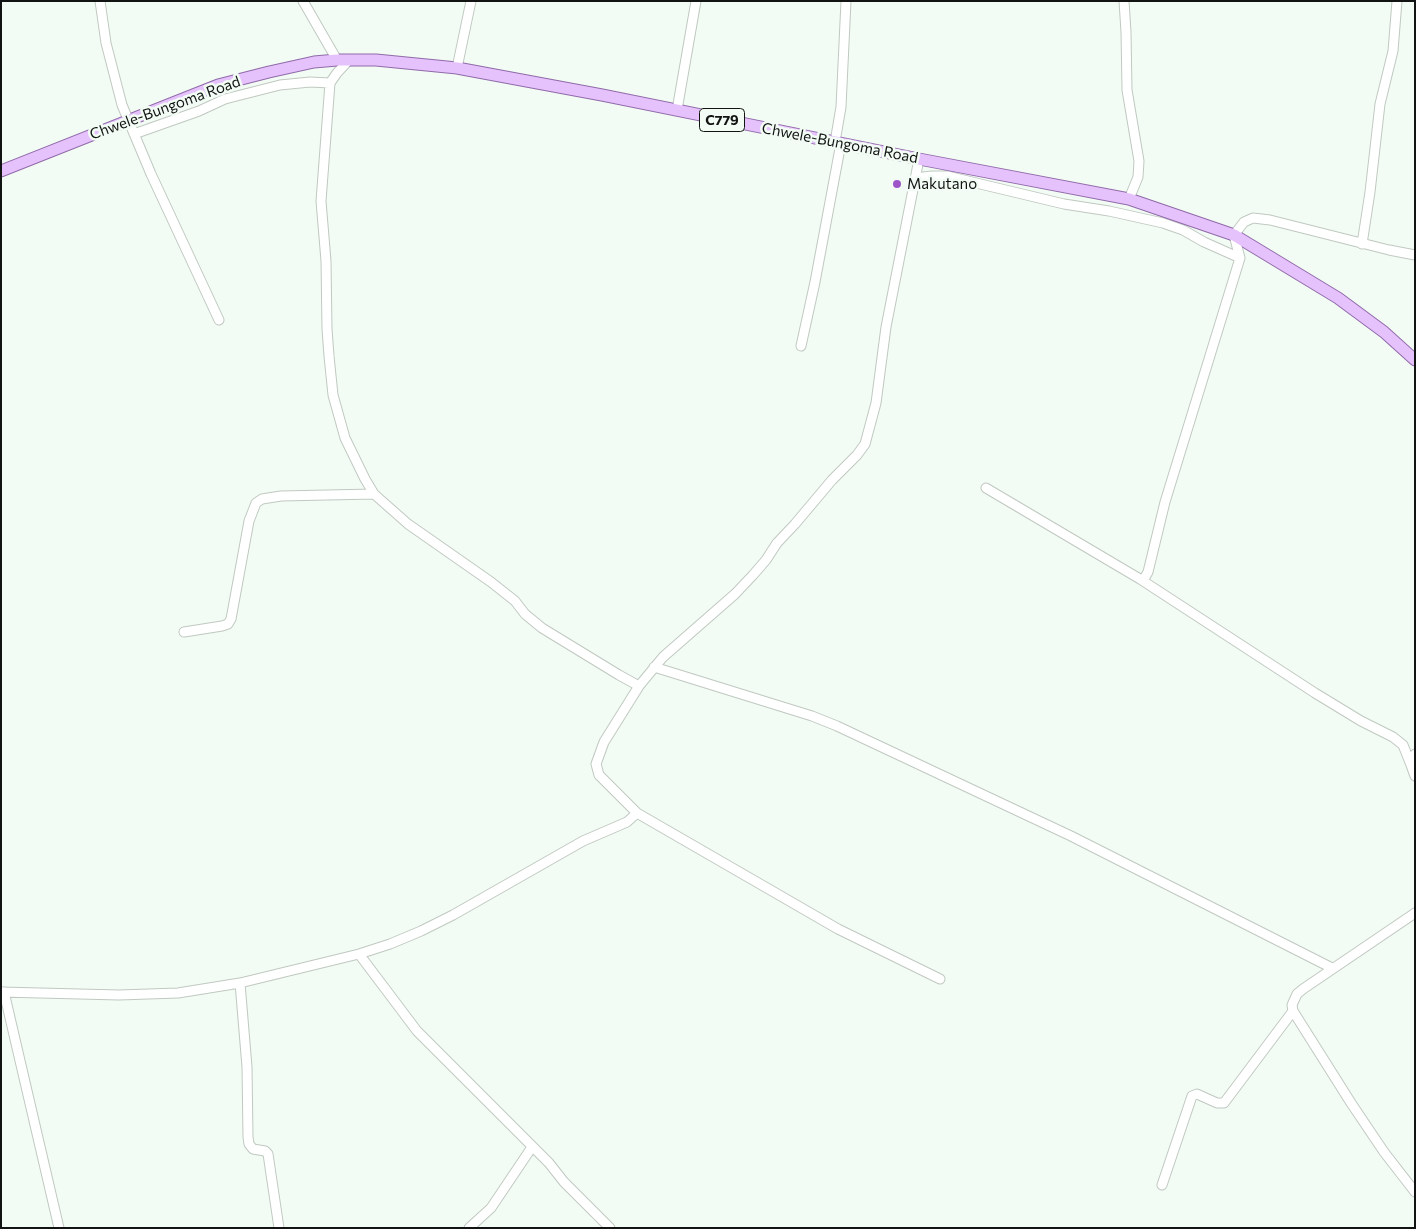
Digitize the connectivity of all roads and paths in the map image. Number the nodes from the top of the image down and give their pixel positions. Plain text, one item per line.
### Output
1 (100, 1) edge
2 (303, 1) edge
3 (471, 1) edge
4 (696, 1) edge
5 (846, 1) edge
6 (1124, 1) edge
7 (1397, 1) edge
8 (336, 60) junction
9 (349, 60) junction
10 (457, 68) junction
11 (330, 83) junction
12 (677, 110) junction
13 (128, 121) junction
14 (134, 134) junction
15 (838, 143) junction
16 (919, 160) junction
17 (1, 171) edge
18 (1004, 175) junction
19 (915, 178) junction
20 (1001, 190) junction
21 (1129, 199) junction
22 (1234, 235) junction
23 (1362, 244) junction
24 (1415, 255) edge
25 (1240, 258) junction
26 (219, 320) dead end
27 (800, 346) dead end
28 (1415, 360) edge
29 (986, 488) dead end
30 (374, 494) junction
31 (1140, 579) junction
32 (184, 632) dead end
33 (654, 667) junction
34 (639, 686) junction
35 (1415, 754) edge
36 (1411, 765) junction
37 (1415, 776) edge
38 (637, 813) junction
39 (1415, 913) edge
40 (359, 954) junction
41 (1332, 968) junction
42 (940, 979) dead end
43 (240, 983) junction
44 (2, 992) edge
45 (1293, 1011) junction
46 (532, 1147) junction
47 (1162, 1185) dead end
48 (1415, 1192) edge
49 (59, 1228) edge
50 (279, 1228) edge
51 (469, 1228) edge
52 (610, 1228) edge

1 - 13 street
2 - 8 street
3 - 10 street
4 - 12 street
5 - 15 street
6 - 21 street
7 - 23 street
8 - 9 main road, Chwele-Bungoma Road / C779
8 - 13 main road, Chwele-Bungoma Road / C779
9 - 10 main road, Chwele-Bungoma Road / C779
9 - 11 street
10 - 12 main road, Chwele-Bungoma Road / C779
11 - 14 street
11 - 30 street
12 - 15 main road, Chwele-Bungoma Road / C779
13 - 14 street
13 - 17 main road, Chwele-Bungoma Road / C779
14 - 26 street
15 - 16 main road, Chwele-Bungoma Road / C779
15 - 27 street
16 - 18 main road, Chwele-Bungoma Road / C779
16 - 19 street
18 - 20 street
18 - 21 main road, Chwele-Bungoma Road / C779
19 - 20 street
19 - 33 street
20 - 25 street
21 - 22 main road, Chwele-Bungoma Road / C779
22 - 23 street
22 - 25 street
22 - 28 main road, Chwele-Bungoma Road / C779
23 - 24 street
25 - 31 street
29 - 31 street
30 - 32 street
30 - 34 street
31 - 36 street
33 - 34 street
33 - 41 street
34 - 38 street
35 - 36 street
36 - 37 street
38 - 40 street
38 - 42 street
39 - 41 street
40 - 43 street
40 - 46 street
41 - 45 street
43 - 44 street
43 - 50 street
44 - 49 street
45 - 47 street
45 - 48 street
46 - 51 street
46 - 52 street

